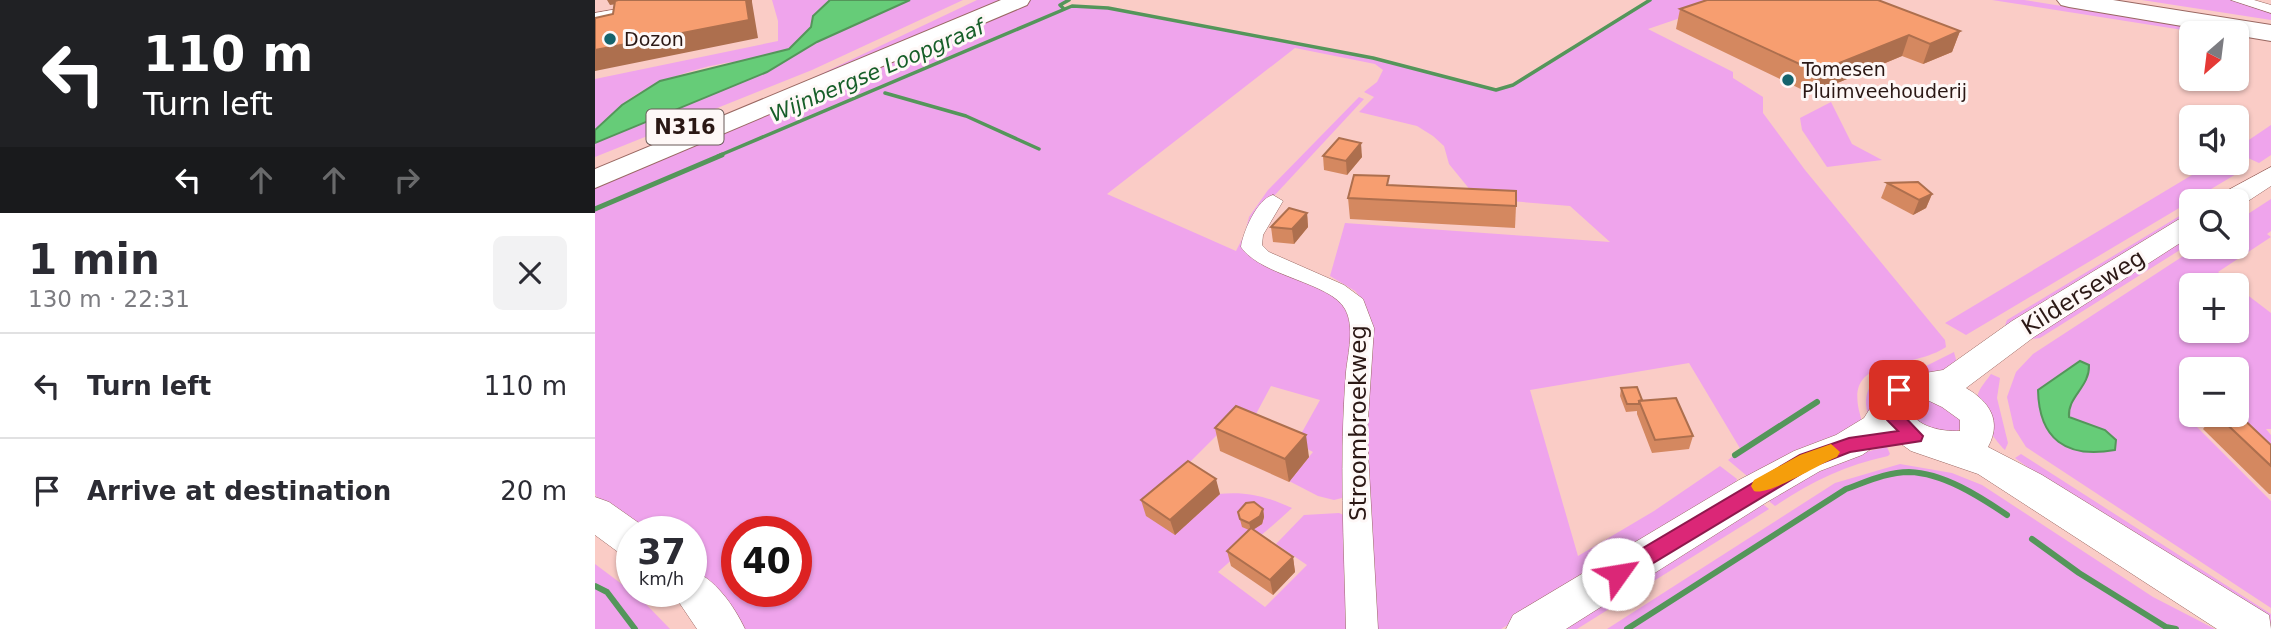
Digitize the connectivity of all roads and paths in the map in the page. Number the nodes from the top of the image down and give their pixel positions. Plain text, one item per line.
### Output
1 (692, 0) edge
2 (970, 0) edge
3 (1019, 0) edge
4 (2069, 0) edge
5 (2121, 0) edge
6 (2238, 0) edge
7 (2271, 9) edge
8 (595, 17) edge
9 (2271, 24) edge
10 (2271, 33) edge
11 (595, 165) edge
12 (2271, 175) edge
13 (595, 179) edge
14 (2248, 189) edge
15 (1273, 201) dead end
16 (2179, 231) edge
17 (1979, 364) junction
18 (1923, 386) junction
19 (1890, 405) junction
20 (1953, 432) junction
21 (1849, 445) junction
22 (595, 513) edge
23 (616, 528) edge
24 (706, 607) edge
25 (723, 629) edge
26 (1362, 629) edge
27 (1528, 629) edge
28 (2254, 629) edge

1 - 8 street
2 - 11 main road, N316
3 - 13 main road, N316
4 - 10 highway
5 - 9 highway
6 - 7 street
12 - 14 street
15 - 26 street, Stroombroekweg
16 - 17 street, Kilderseweg
17 - 18 street, Kilderseweg
17 - 20 street
18 - 19 street, Kilderseweg
18 - 20 street
19 - 20 street
19 - 21 street
20 - 21 street
20 - 28 street
21 - 27 street
22 - 23 street
24 - 25 street

